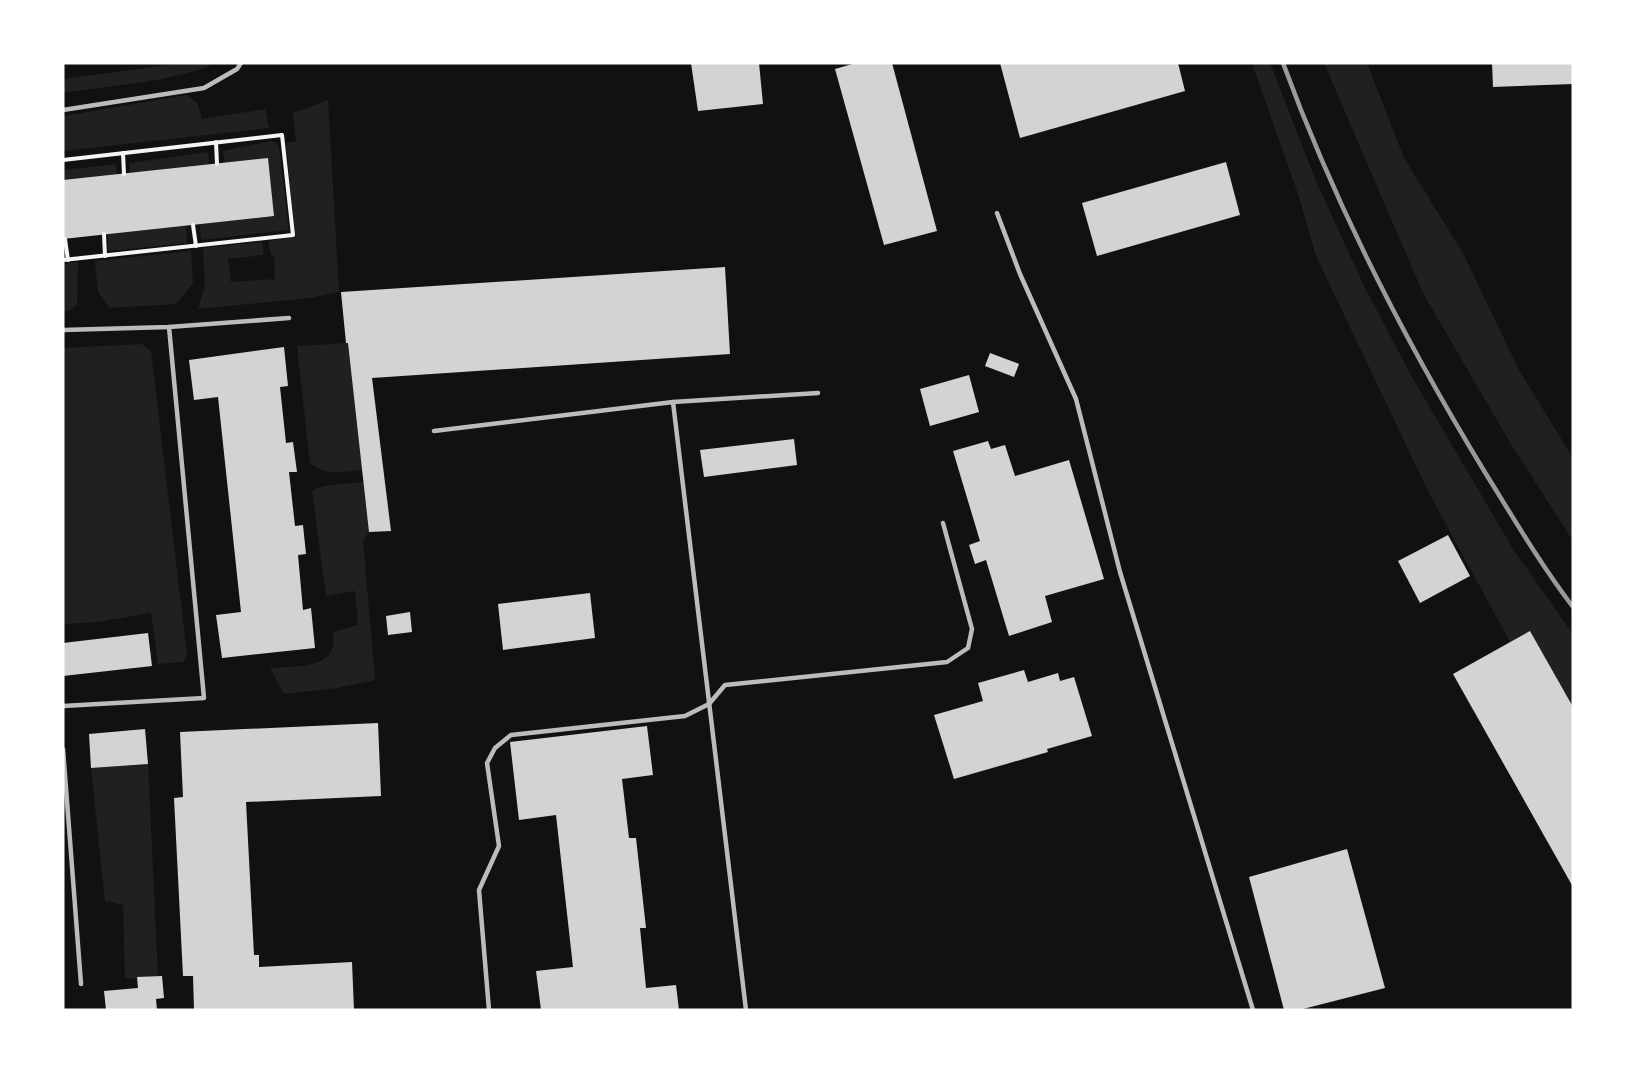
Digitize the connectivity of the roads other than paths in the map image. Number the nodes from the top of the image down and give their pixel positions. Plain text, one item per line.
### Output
1 (241, 63) edge
2 (63, 110) edge
3 (997, 213) dead end
4 (289, 318) dead end
5 (169, 327) junction
6 (63, 330) edge
7 (818, 393) dead end
8 (674, 402) junction
9 (434, 431) dead end
10 (943, 523) dead end
11 (709, 704) junction
12 (63, 706) edge
13 (63, 749) edge
14 (81, 984) dead end
15 (489, 1010) edge
16 (746, 1010) edge
17 (1253, 1010) edge

1 - 2 lane
3 - 17 lane
4 - 5 lane
5 - 6 lane
5 - 12 lane
7 - 8 lane
8 - 9 lane
8 - 11 lane
10 - 11 lane
11 - 15 lane
11 - 16 lane
13 - 14 lane

